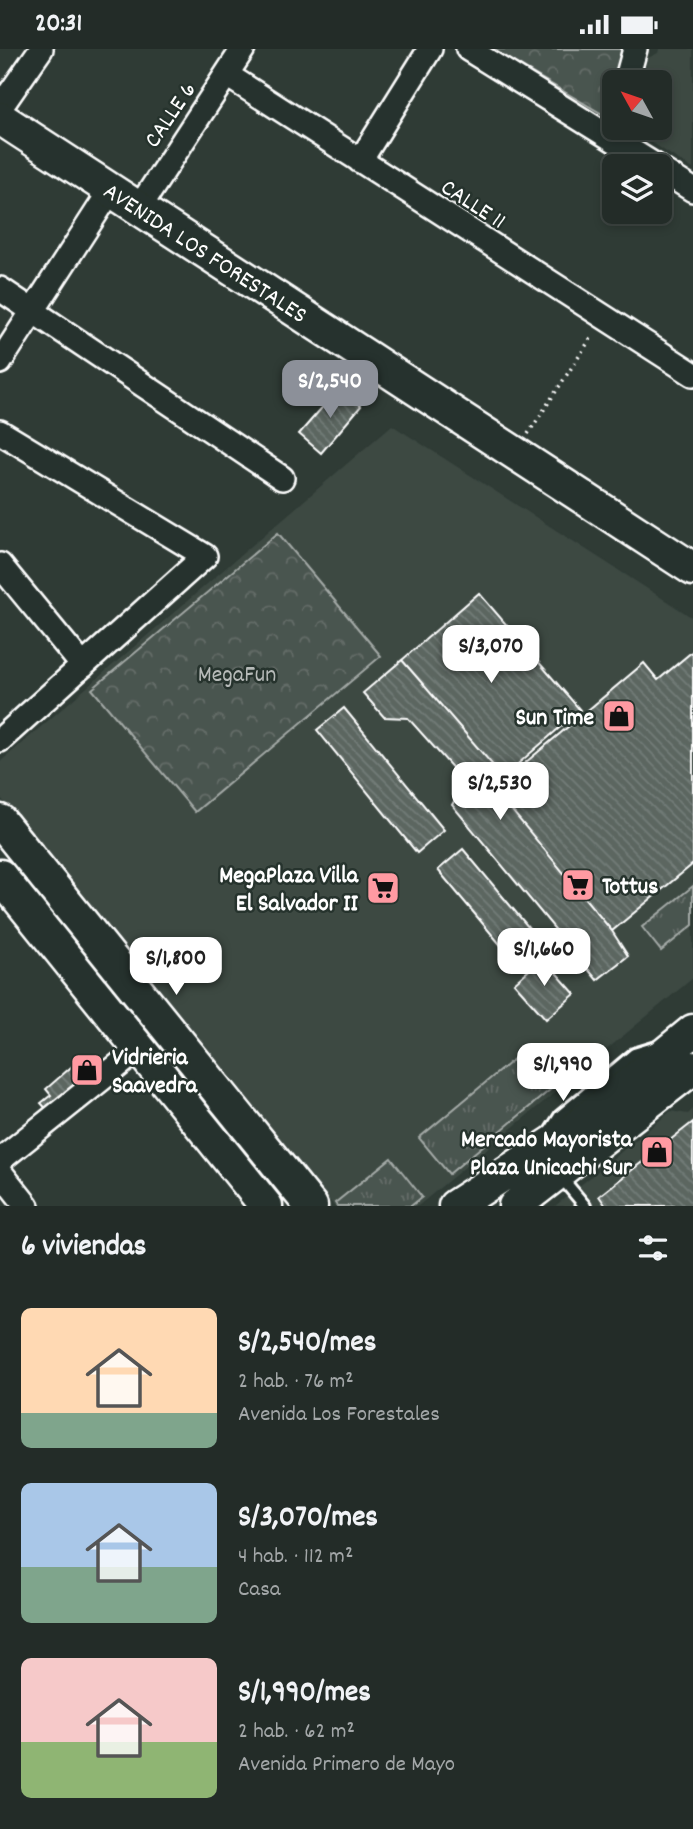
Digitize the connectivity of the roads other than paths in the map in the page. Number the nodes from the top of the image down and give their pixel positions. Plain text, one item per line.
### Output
1 (41, 49) edge
2 (243, 49) edge
3 (430, 49) edge
4 (468, 49) edge
5 (635, 49) edge
6 (629, 70) edge
7 (227, 75) junction
8 (0, 108) edge
9 (0, 118) edge
10 (602, 124) edge
11 (624, 140) edge
12 (642, 154) edge
13 (360, 161) junction
14 (672, 176) edge
15 (111, 190) junction
16 (693, 190) edge
17 (139, 208) junction
18 (0, 289) edge
19 (33, 310) junction
20 (0, 362) edge
21 (693, 374) edge
22 (0, 432) edge
23 (282, 478) dead end
24 (0, 565) edge
25 (693, 569) edge
26 (83, 666) junction
27 (0, 740) edge
28 (0, 821) edge
29 (0, 876) edge
30 (139, 1048) junction
31 (685, 1062) edge
32 (551, 1161) junction
33 (1, 1171) edge
34 (27, 1206) edge
35 (266, 1206) edge
36 (311, 1206) edge
37 (455, 1206) edge
38 (515, 1206) edge
39 (585, 1206) edge

1 - 8 street
2 - 7 street, CALLE 6
3 - 13 street
4 - 10 street
5 - 6 street
7 - 13 street, CALLE 11
7 - 17 street, CALLE 6
9 - 15 street, AVENIDA LOS FORESTALES
11 - 12 street
13 - 21 street, CALLE 11
14 - 16 street
15 - 17 street, AVENIDA LOS FORESTALES
15 - 19 street
17 - 25 street, AVENIDA LOS FORESTALES
18 - 19 street
19 - 20 street
19 - 23 street
22 - 26 street
24 - 26 street
26 - 27 street
28 - 36 street
29 - 30 street
30 - 33 street
30 - 35 street
31 - 32 street
32 - 37 street
32 - 38 street
32 - 39 lane
33 - 34 street

